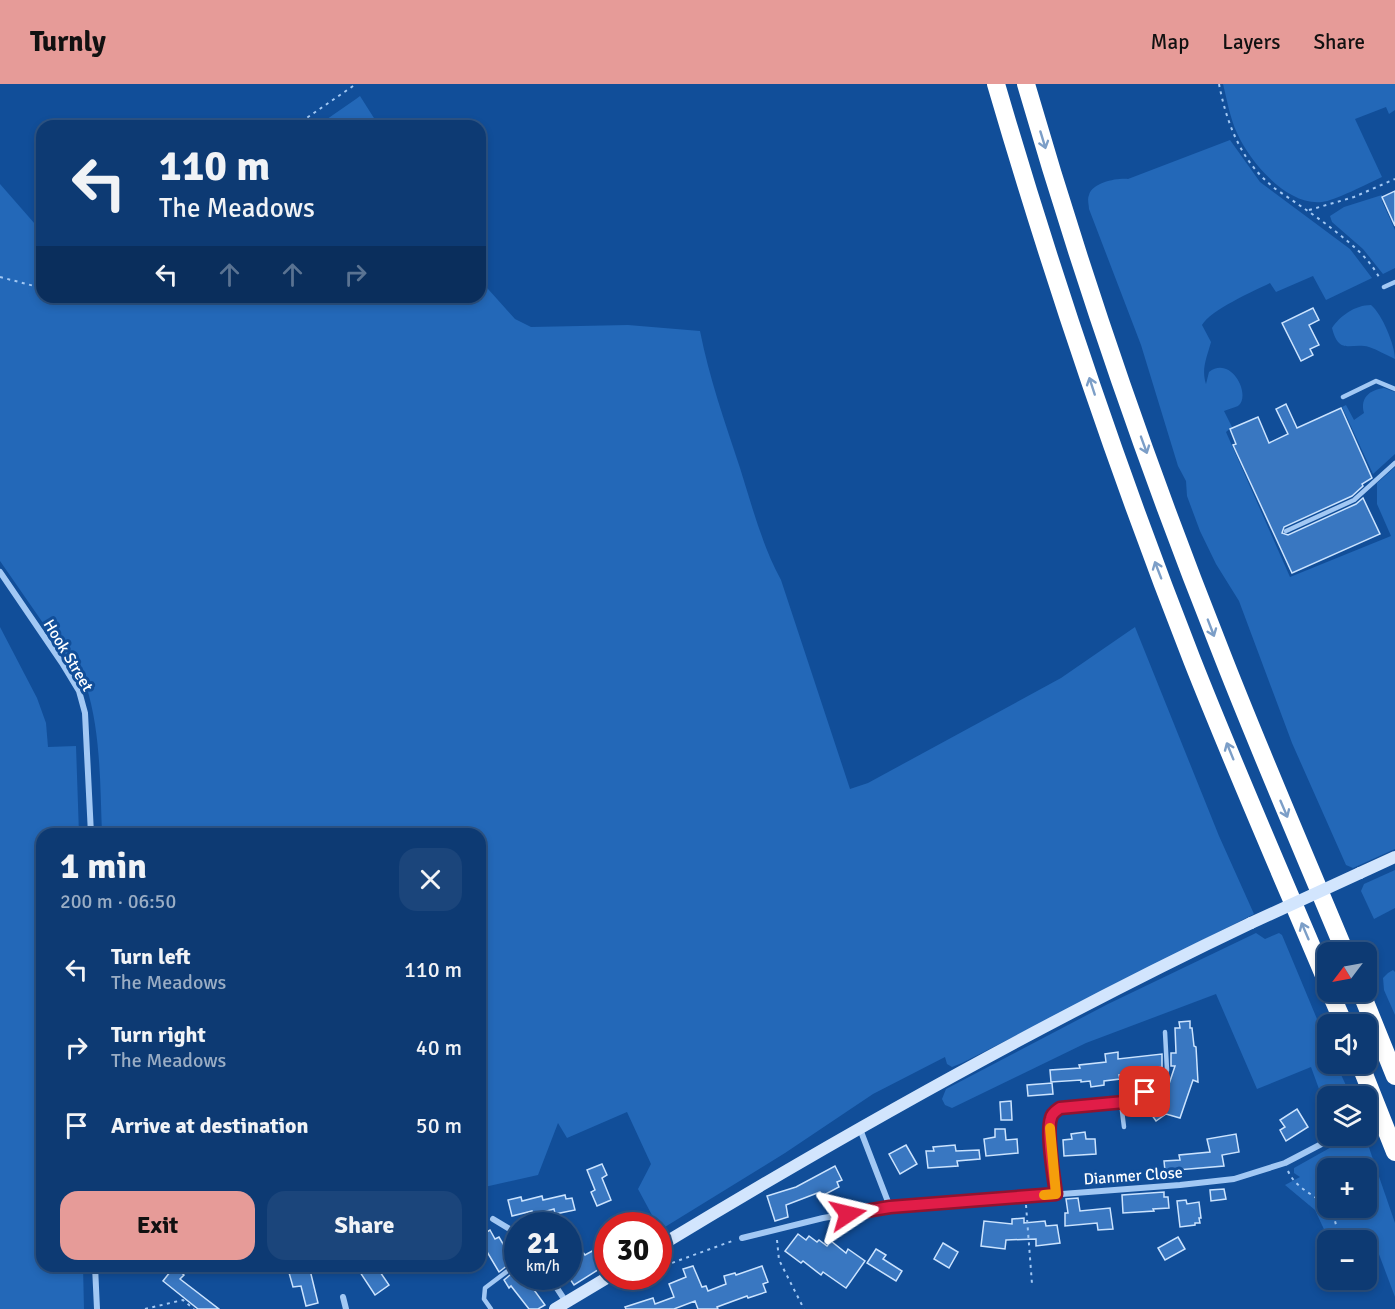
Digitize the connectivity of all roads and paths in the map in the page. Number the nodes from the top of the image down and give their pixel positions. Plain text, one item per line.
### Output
1 (356, 84) edge
2 (996, 84) edge
3 (1026, 84) edge
4 (1219, 84) edge
5 (304, 120) edge
6 (1395, 179) edge
7 (1309, 210) junction
8 (0, 278) edge
9 (1395, 282) edge
10 (36, 287) edge
11 (1384, 287) joint
12 (1395, 389) edge
13 (1343, 398) dead end
14 (1395, 463) edge
15 (1286, 531) dead end
16 (0, 572) edge
17 (91, 828) edge
18 (1395, 857) edge
19 (1341, 942) edge
20 (1317, 959) edge
21 (1365, 1002) edge
22 (1165, 1032) dead end
23 (1364, 1074) edge
24 (1395, 1076) edge
25 (1145, 1092) joint
26 (1121, 1103) junction
27 (1124, 1126) dead end
28 (860, 1128) junction
29 (1318, 1146) edge
30 (1395, 1152) edge
31 (1285, 1163) junction
32 (1056, 1194) junction
33 (1025, 1196) junction
34 (1317, 1197) edge
35 (890, 1207) junction
36 (493, 1219) dead end
37 (504, 1226) edge
38 (777, 1230) junction
39 (742, 1238) joint
40 (672, 1239) edge
41 (672, 1263) edge
42 (95, 1272) edge
43 (504, 1274) edge
44 (1032, 1284) dead end
45 (594, 1286) edge
46 (554, 1290) edge
47 (343, 1298) dead end
48 (560, 1306) edge
49 (97, 1309) edge
50 (145, 1309) edge
51 (194, 1309) edge
52 (346, 1309) edge
53 (491, 1309) edge
54 (804, 1309) edge

1 - 5 path
20 -> 2 highway
3 -> 19 highway
4 - 7 path
6 - 7 path
7 - 11 path
8 - 10 path
9 - 11 lane
12 - 13 lane
14 - 15 lane
16 - 17 street, Hook Street
18 - 28 street, bridge
21 - 24 highway
22 - 25 lane
23 - 30 highway
25 - 26 street
26 - 27 lane
26 - 32 street
28 - 35 street
28 - 40 street
29 - 31 street, Dianmer Close
31 - 32 street, Dianmer Close
31 - 34 path
32 - 33 street, Dianmer Close
33 - 35 street, Dianmer Close
33 - 44 path
35 - 38 street, Dianmer Close
36 - 37 street
38 - 39 street, Dianmer Close
38 - 54 path
39 - 41 path
42 - 49 street
43 - 53 lane
45 - 48 street
46 - 48 street
47 - 52 street
50 - 51 path

